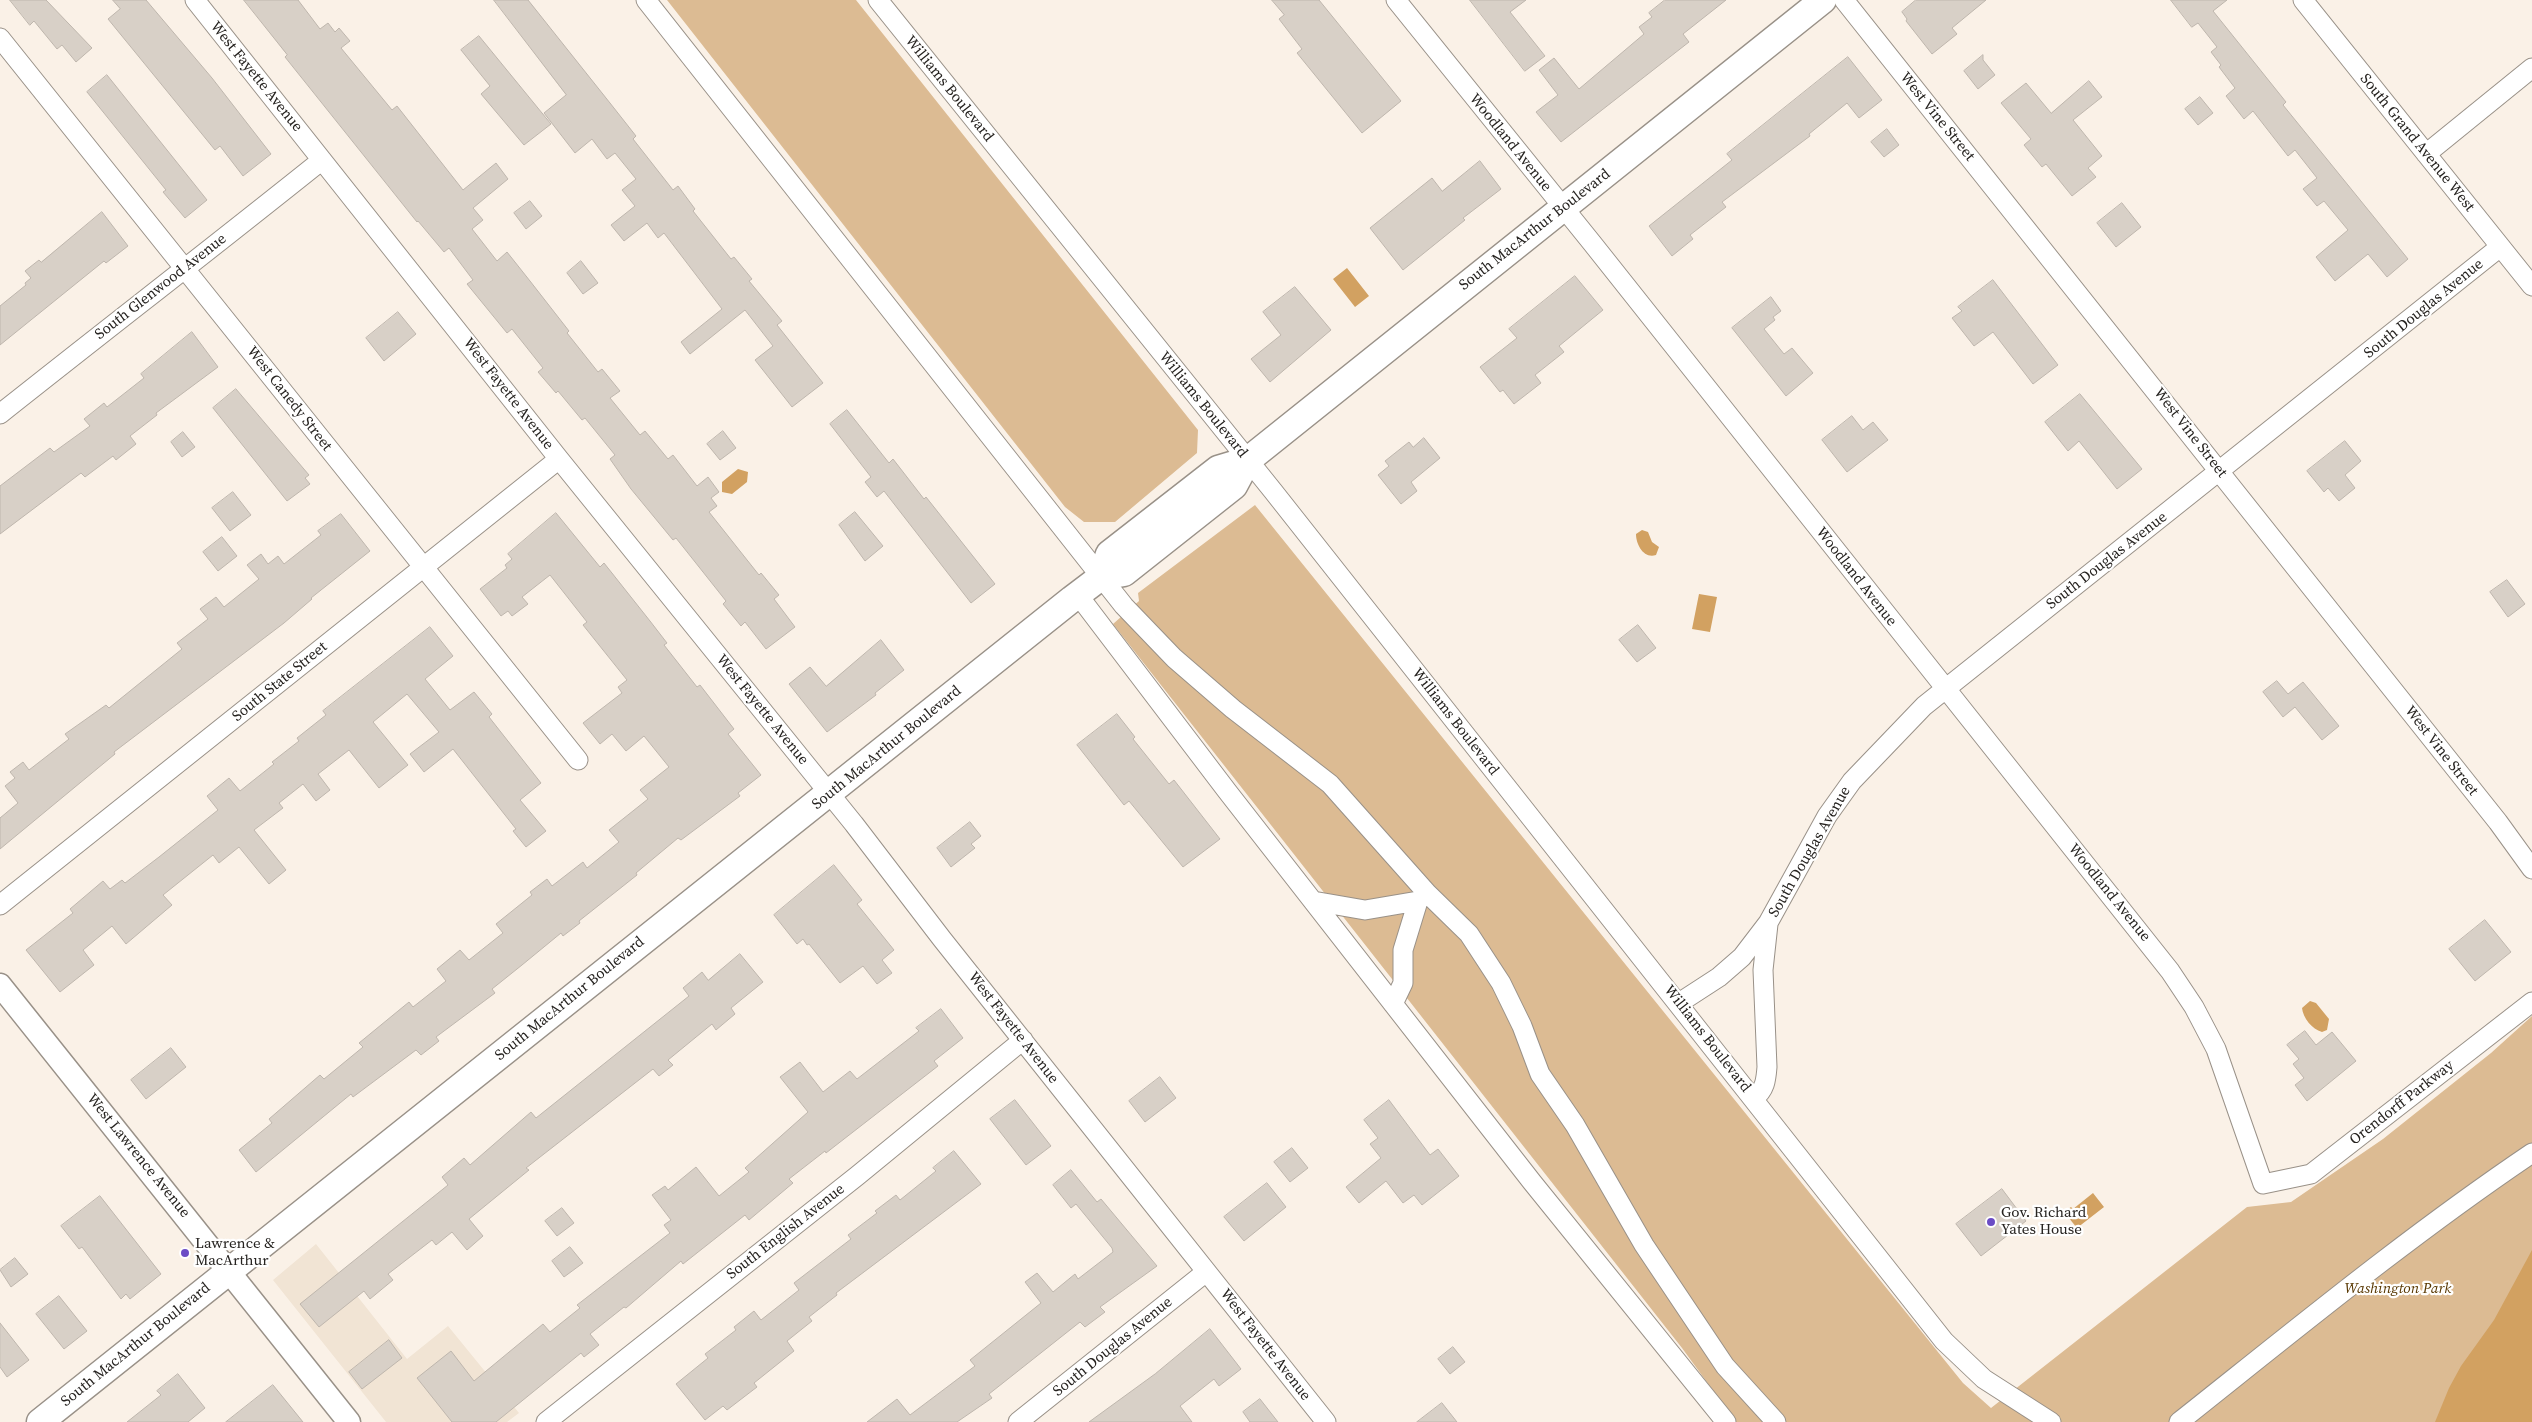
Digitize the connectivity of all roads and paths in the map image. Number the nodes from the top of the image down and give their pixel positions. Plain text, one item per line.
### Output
1 (195, 0) edge
2 (646, 0) edge
3 (878, 0) edge
4 (1396, 0) edge
5 (1823, 0) edge
6 (1844, 0) edge
7 (2303, 0) edge
8 (0, 38) edge
9 (2532, 68) edge
10 (2426, 154) junction
11 (322, 160) junction
12 (1563, 209) junction
13 (2500, 247) junction
14 (186, 269) junction
15 (2532, 286) edge
16 (0, 414) edge
17 (559, 459) junction
18 (1248, 460) junction
19 (2221, 472) junction
20 (423, 567) junction
21 (1100, 577) junction
22 (1078, 595) junction
23 (1945, 689) junction
24 (578, 760) dead end
25 (830, 794) junction
26 (2532, 869) edge
27 (1422, 897) junction
28 (1313, 901) junction
29 (0, 905) edge
30 (1768, 924) junction
31 (0, 985) edge
32 (2532, 1002) edge
33 (1393, 1004) junction
34 (1679, 1004) junction
35 (1023, 1040) junction
36 (1754, 1098) junction
37 (2532, 1153) edge
38 (2263, 1184) joint
39 (229, 1270) junction
40 (1206, 1272) junction
41 (40, 1422) edge
42 (349, 1422) edge
43 (546, 1422) edge
44 (1018, 1422) edge
45 (1326, 1422) edge
46 (1726, 1422) edge
47 (1776, 1422) edge
48 (2051, 1422) edge
49 (2179, 1422) edge

1 - 11 street, West Fayette Avenue
2 - 21 street
3 - 18 street, Williams Boulevard
4 - 12 street, Woodland Avenue
5 - 12 main road, South MacArthur Boulevard
6 - 19 street, West Vine Street
7 - 10 street, South Grand Avenue West
8 - 14 street, West Canedy Street
9 - 10 street
10 - 13 street, South Grand Avenue West
11 - 14 street, South Glenwood Avenue
11 - 17 street, West Fayette Avenue
12 - 18 main road, South MacArthur Boulevard
12 - 23 street, Woodland Avenue
13 - 15 street, South Grand Avenue West
13 - 19 street, South Douglas Avenue
14 - 16 street, South Glenwood Avenue
14 - 20 street, West Canedy Street
17 - 20 street, South State Street
17 - 25 street, West Fayette Avenue
18 - 21 main road, South MacArthur Boulevard
18 - 34 street, Williams Boulevard
19 - 23 street, South Douglas Avenue
19 - 26 street, West Vine Street
20 - 24 street, West Canedy Street
20 - 29 street, South State Street
21 - 22 main road, South MacArthur Boulevard
21 - 27 street
22 - 25 main road, South MacArthur Boulevard
22 - 28 street
23 - 30 street, South Douglas Avenue
23 - 38 street, Woodland Avenue
25 - 35 street, West Fayette Avenue
25 - 39 main road, South MacArthur Boulevard
27 - 28 street
27 - 33 street
27 - 47 street
28 - 33 street
30 - 34 street, South Douglas Avenue
30 - 36 street, South Douglas Avenue
31 - 39 street, West Lawrence Avenue
32 - 38 street, Orendorff Parkway
33 - 46 street
34 - 36 street, Williams Boulevard
35 - 40 street, West Fayette Avenue
35 - 43 street, South English Avenue
36 - 48 street, Williams Boulevard
37 - 49 street
39 - 41 main road, South MacArthur Boulevard
39 - 42 street, West Lawrence Avenue
40 - 44 street, South Douglas Avenue
40 - 45 street, West Fayette Avenue

